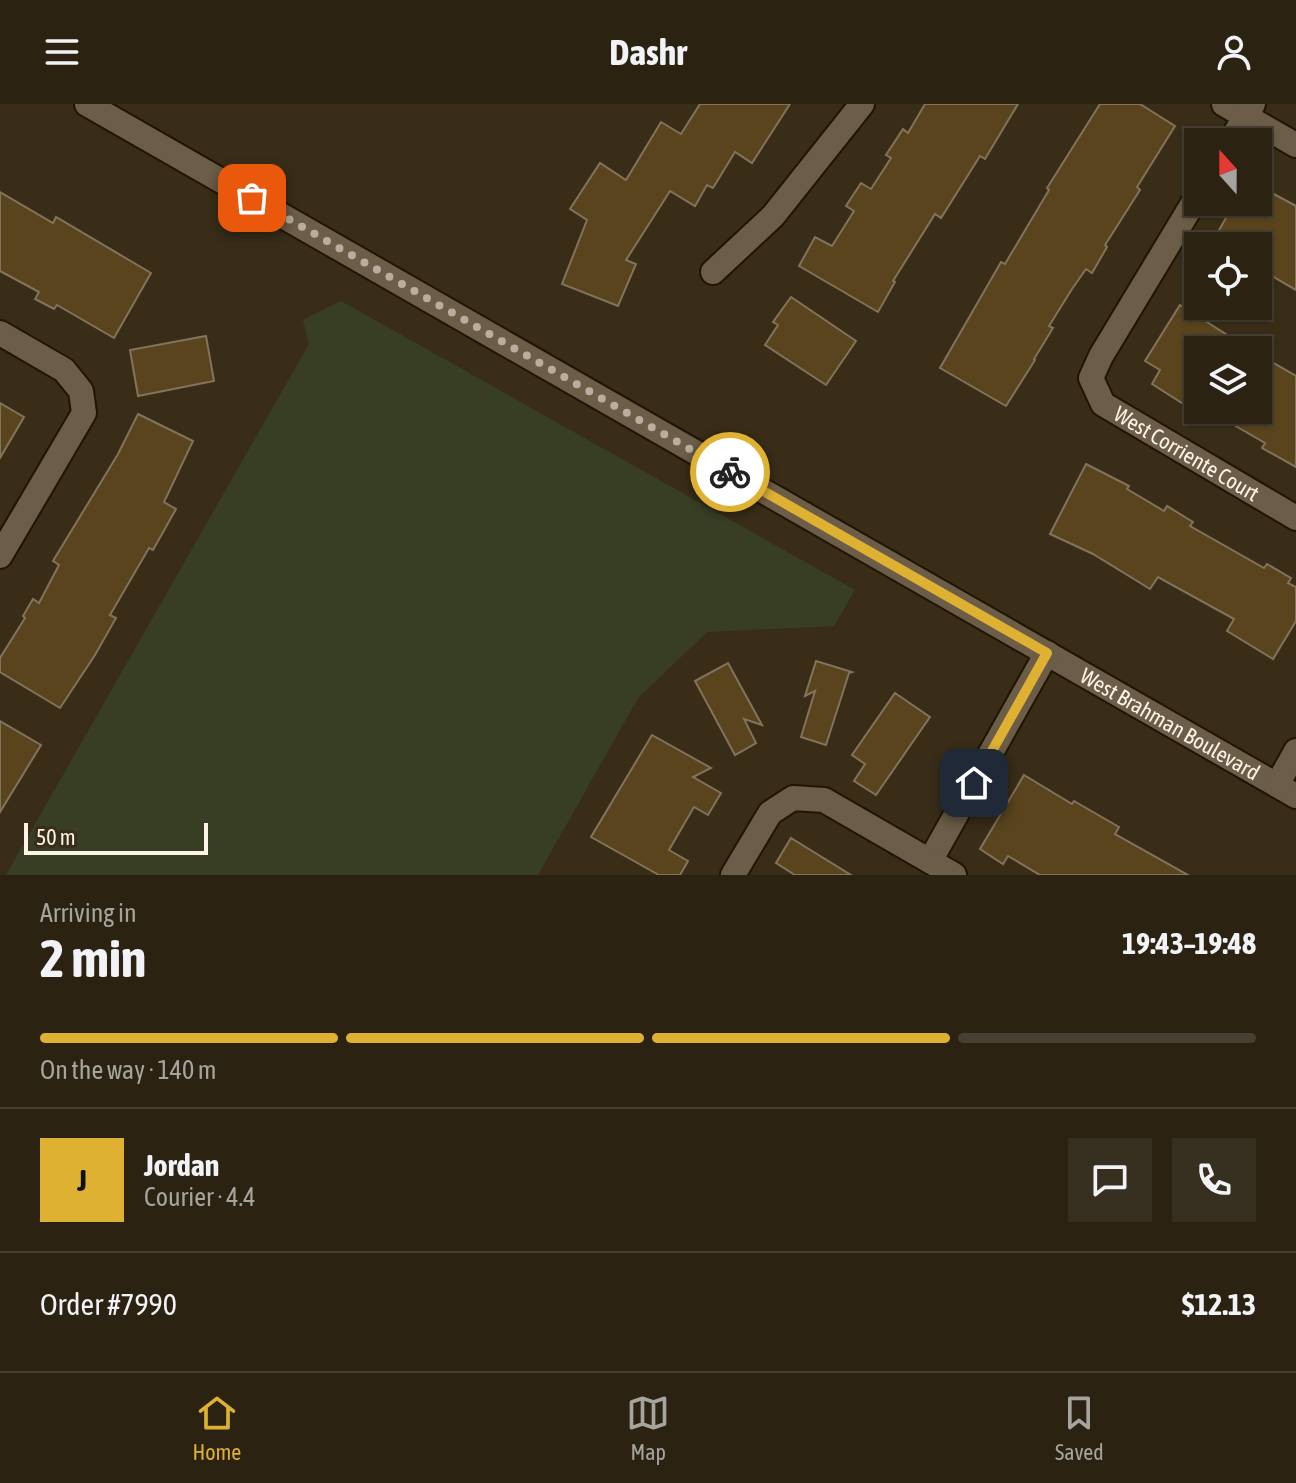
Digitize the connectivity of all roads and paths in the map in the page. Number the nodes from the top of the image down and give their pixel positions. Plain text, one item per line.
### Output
1 (87, 104) edge
2 (862, 104) edge
3 (1241, 108) edge
4 (1235, 128) edge
5 (1296, 145) edge
6 (1185, 216) edge
7 (713, 272) dead end
8 (0, 333) edge
9 (1296, 518) edge
10 (0, 556) edge
11 (1047, 653) junction
12 (1296, 751) edge
13 (1286, 790) edge
14 (930, 861) junction
15 (733, 875) edge
16 (954, 875) edge

1 - 11 street, West Brahman Boulevard
2 - 7 street
3 - 4 street
3 - 5 street
6 - 9 street, West Corriente Court
8 - 10 street
11 - 13 street, West Brahman Boulevard
11 - 14 street
12 - 13 street
14 - 15 street
14 - 16 street

